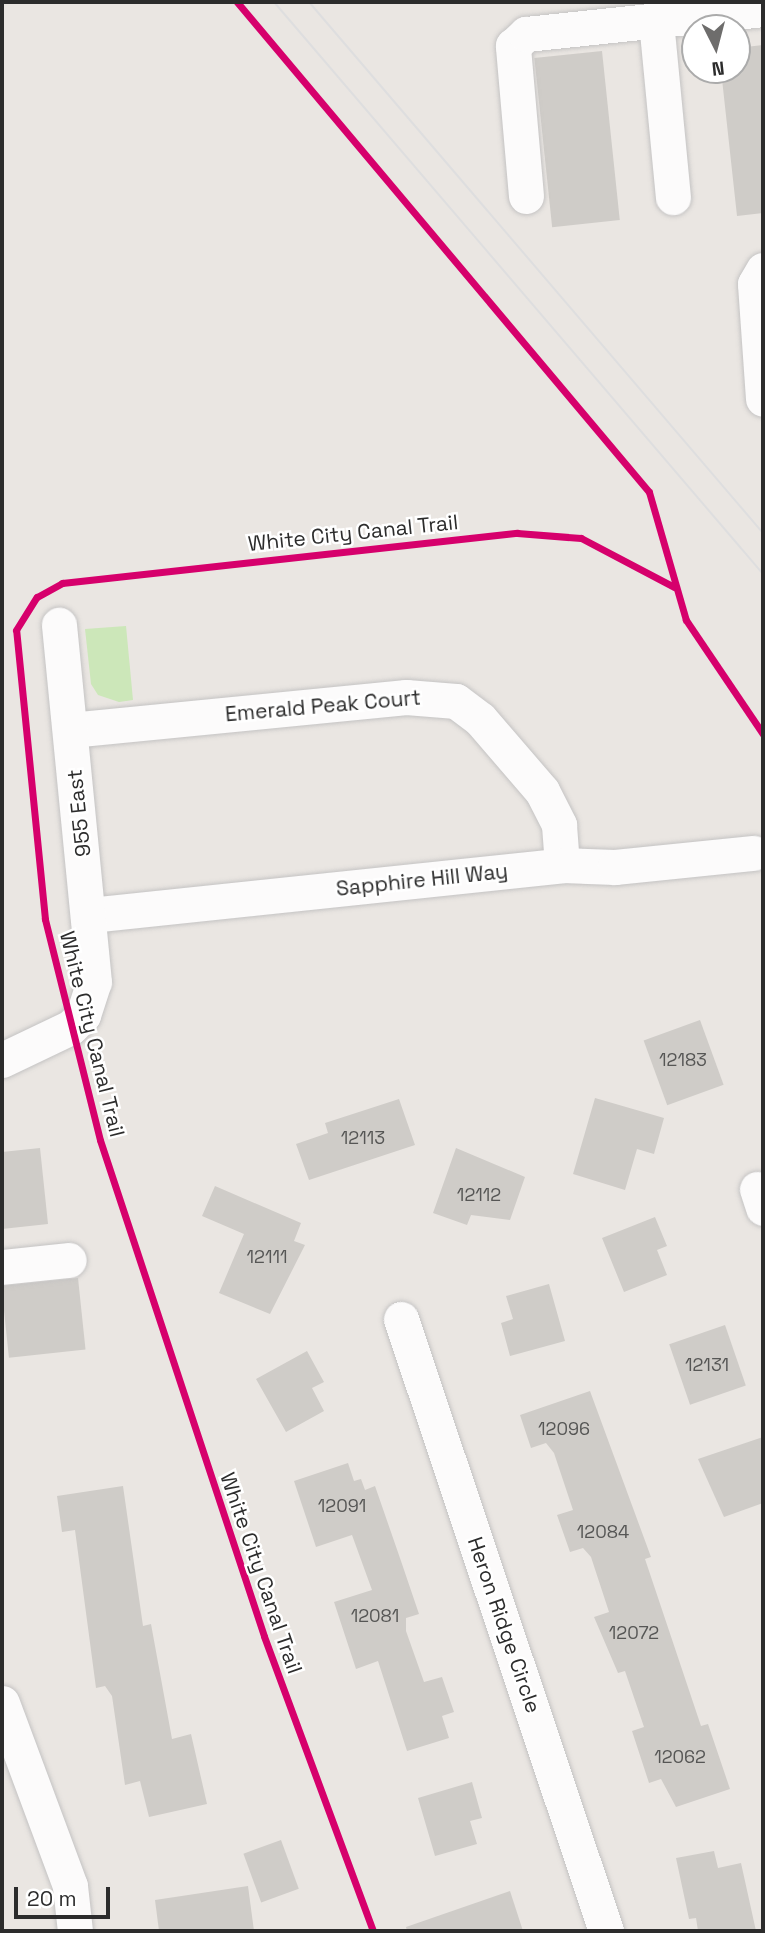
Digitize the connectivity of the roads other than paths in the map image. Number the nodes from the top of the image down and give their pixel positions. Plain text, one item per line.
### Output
1 (763, 9) edge
2 (656, 21) junction
3 (526, 196) dead end
4 (673, 197) dead end
5 (763, 270) edge
6 (763, 399) edge
7 (59, 625) dead end
8 (70, 730) junction
9 (753, 853) dead end
10 (562, 865) junction
11 (90, 915) junction
12 (2, 1060) edge
13 (69, 1260) dead end
14 (2, 1267) edge
15 (401, 1319) dead end
16 (2, 1703) edge
17 (75, 1931) edge
18 (606, 1931) edge

1 - 2 street
2 - 3 street
2 - 4 street
5 - 6 street
7 - 8 street, 955 East
8 - 10 street, Emerald Peak Court
8 - 11 street, 955 East
9 - 10 street, Sapphire Hill Way
10 - 11 street, Sapphire Hill Way
11 - 12 street, 955 East
13 - 14 street
15 - 18 street, Heron Ridge Circle
16 - 17 street

